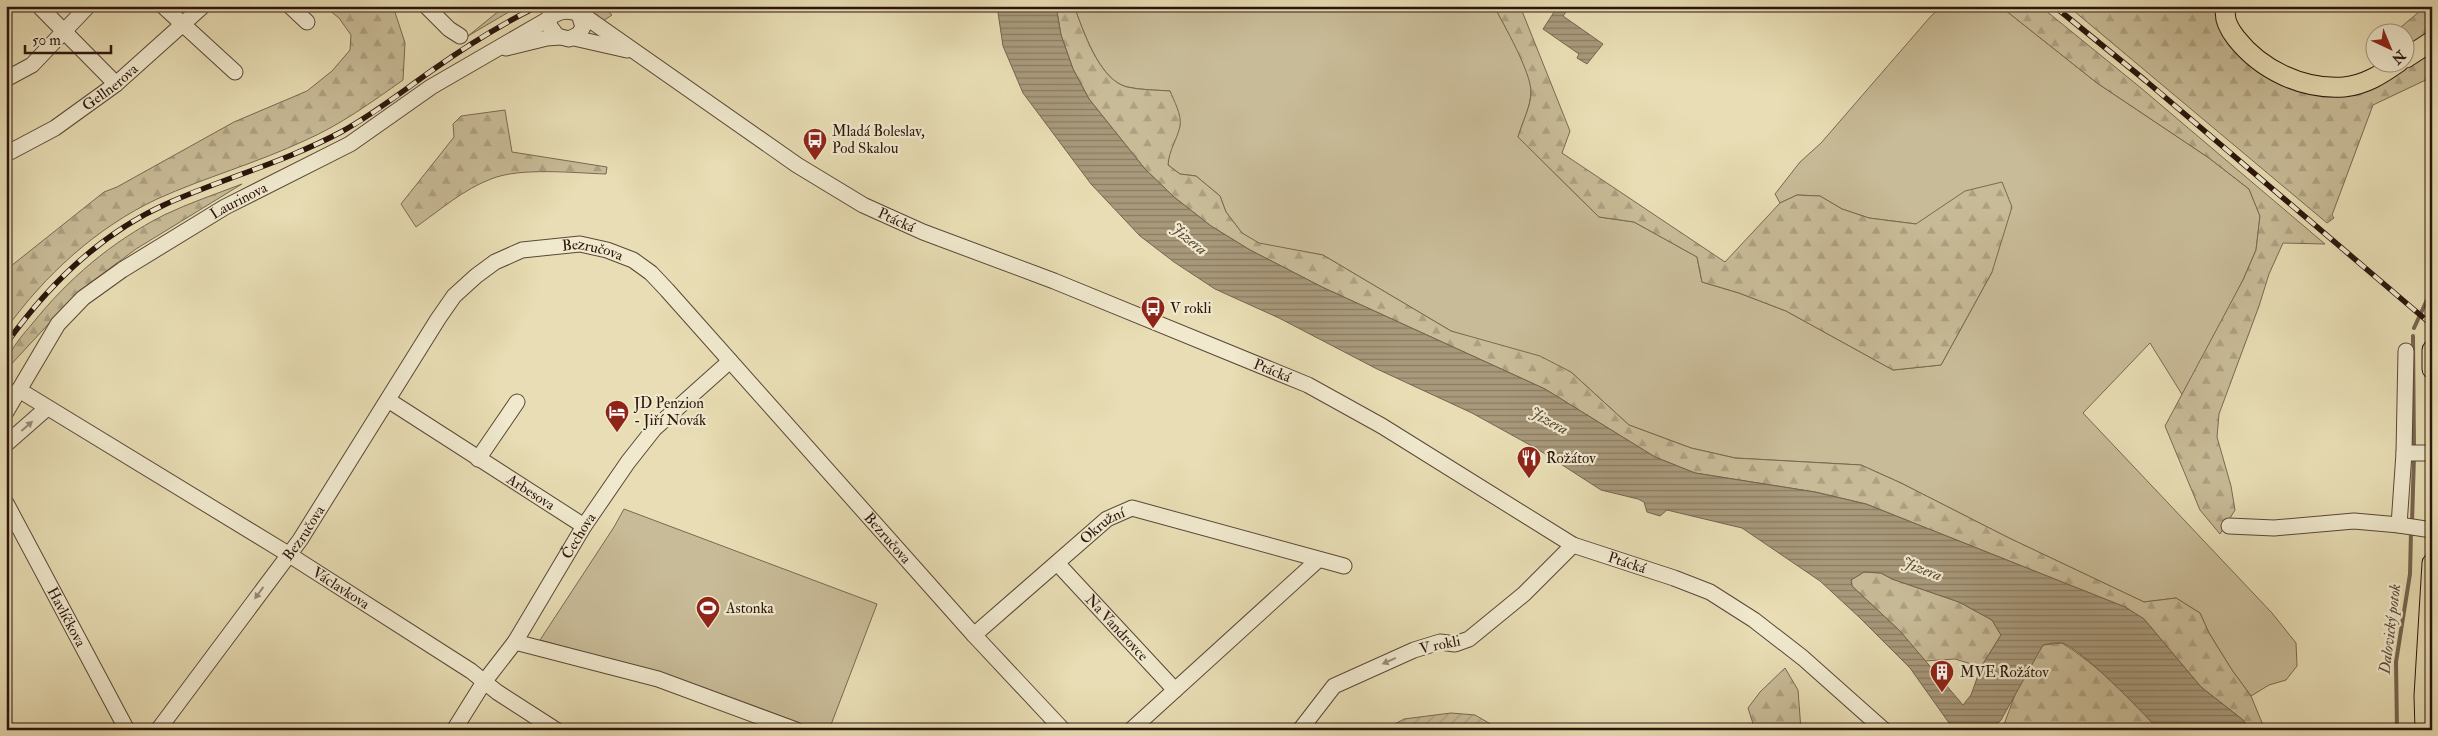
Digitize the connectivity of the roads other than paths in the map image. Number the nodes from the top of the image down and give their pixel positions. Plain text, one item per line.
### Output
1 (39, 6) edge
2 (88, 6) edge
3 (163, 6) edge
4 (202, 6) edge
5 (290, 6) edge
6 (426, 6) edge
7 (2226, 6) edge
8 (575, 10) edge
9 (551, 11) edge
10 (307, 22) dead end
11 (183, 25) junction
12 (64, 31) junction
13 (460, 36) dead end
14 (567, 37) junction
15 (2432, 41) edge
16 (495, 50) junction
17 (2416, 51) edge
18 (636, 52) junction
19 (234, 72) dead end
20 (2383, 72) edge
21 (6, 78) edge
22 (116, 84) junction
23 (6, 154) edge
24 (2432, 350) edge
25 (2406, 351) dead end
26 (730, 361) junction
27 (2432, 368) edge
28 (388, 400) junction
29 (517, 402) dead end
30 (10, 403) edge
31 (47, 408) junction
32 (6, 444) edge
33 (2404, 453) junction
34 (2432, 453) edge
35 (478, 459) junction
36 (6, 503) edge
37 (2399, 525) junction
38 (584, 526) junction
39 (2229, 526) dead end
40 (2432, 530) edge
41 (1573, 545) junction
42 (288, 554) junction
43 (1318, 560) junction
44 (2432, 563) edge
45 (1058, 564) junction
46 (1344, 566) dead end
47 (974, 635) junction
48 (515, 642) junction
49 (484, 682) junction
50 (1175, 690) junction
51 (2427, 727) edge
52 (127, 730) edge
53 (158, 730) edge
54 (454, 730) edge
55 (556, 730) edge
56 (796, 730) edge
57 (1063, 730) edge
58 (1131, 730) edge
59 (1300, 730) edge
60 (1884, 730) edge

1 - 12 street
2 - 12 street
3 - 11 street
4 - 11 street, Gellnerova
5 - 10 street
6 - 13 street
7 - 20 main road
8 - 9 street
8 - 14 street
8 - 18 street, Ptácká
9 - 14 street
9 - 16 street, Laurinova
11 - 19 street
11 - 22 street, Gellnerova
12 - 21 street
12 - 22 street
14 - 16 street, Laurinova
14 - 18 street, Ptácká
15 - 17 main road
16 - 30 street, Laurinova
18 - 41 street, Ptácká
22 - 23 street, Gellnerova
24 - 27 main road
25 - 33 street
26 - 28 street, Bezručova
26 - 38 street, Čechova
26 - 47 street, Bezručova
28 - 35 street, Arbesova
28 - 42 street, Bezručova
29 - 35 street
30 - 31 street, Václavkova
32 -> 31 street
31 - 42 street, Václavkova
33 - 34 street
33 - 37 street
35 - 38 street, Arbesova
36 - 52 street, Havlíčkova
37 - 39 street
37 - 40 street
38 - 48 street, Čechova
41 -> 59 street, V rokli
41 - 60 street, Ptácká
42 - 49 street, Václavkova
42 -> 53 street, Bezručova
43 - 45 street, Okružní
43 - 46 street, Okružní
43 - 50 street
44 - 51 main road
45 - 47 street, Okružní
45 - 50 street, Na Vandrovce
47 - 57 street, Bezručova
48 - 49 street, Čechova
48 - 56 street
49 - 54 street, Čechova
49 - 55 street, Václavkova
50 - 58 street

